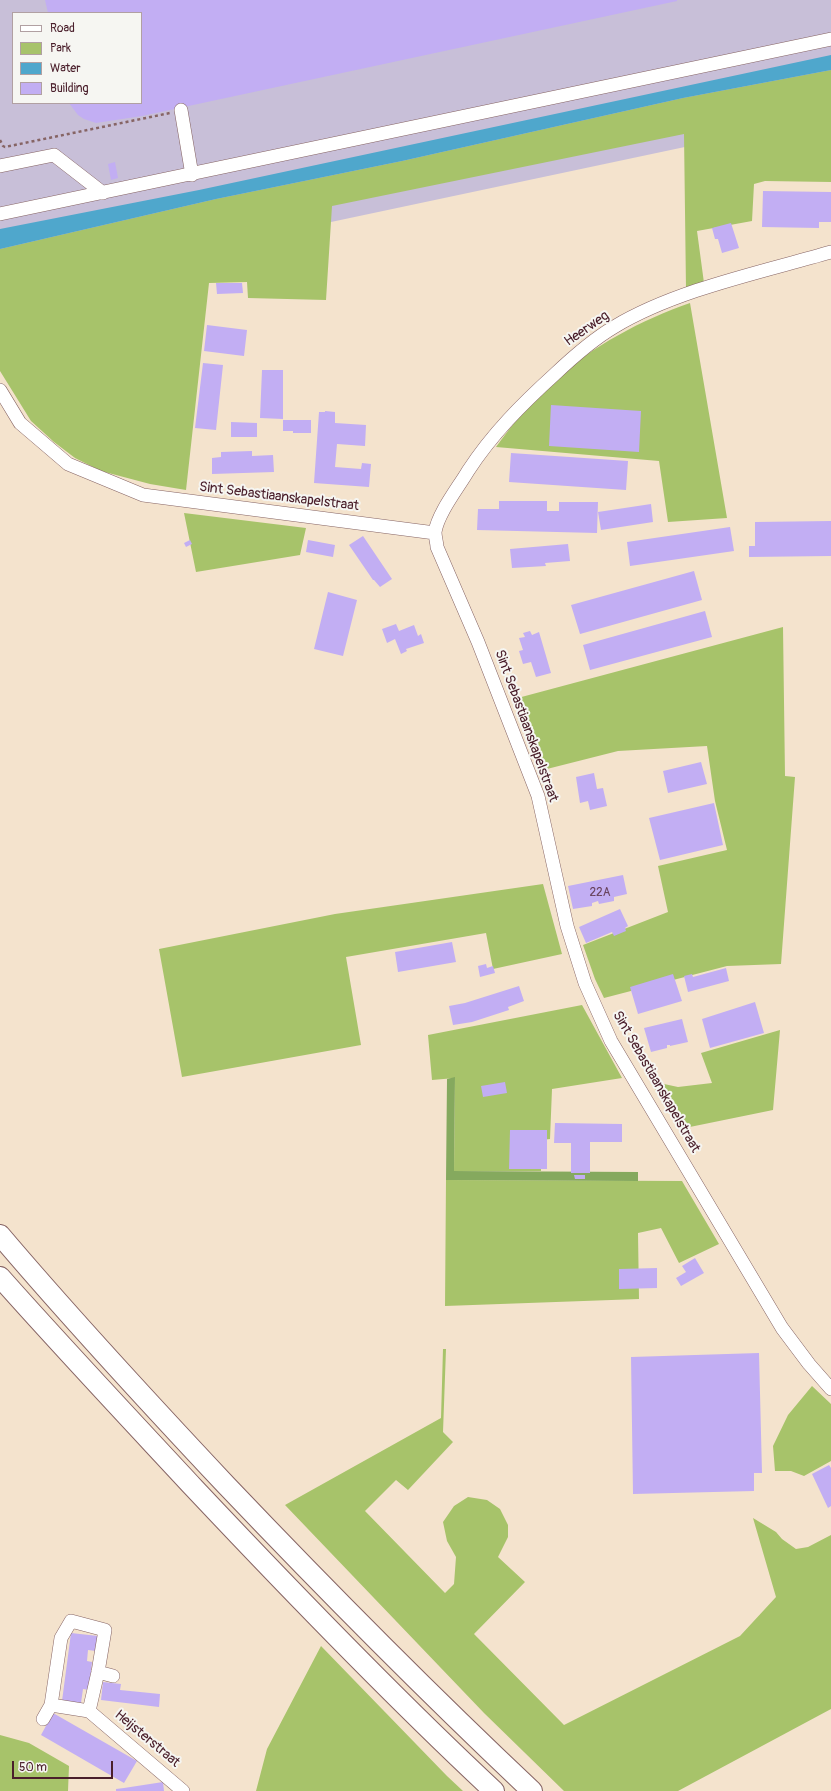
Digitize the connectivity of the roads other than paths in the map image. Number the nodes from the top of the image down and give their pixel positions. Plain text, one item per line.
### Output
1 (831, 39) edge
2 (181, 110) road end
3 (0, 166) edge
4 (192, 175) junction
5 (103, 193) junction
6 (0, 214) edge
7 (831, 252) edge
8 (0, 390) edge
9 (435, 533) junction
10 (0, 1235) edge
11 (0, 1277) edge
12 (831, 1389) edge
13 (98, 1672) junction
14 (113, 1676) dead end
15 (50, 1704) junction
16 (89, 1711) junction
17 (43, 1719) dead end
18 (183, 1791) edge
19 (494, 1791) edge
20 (532, 1791) edge

1 - 4 street
2 - 4 street
3 - 5 street
4 - 5 street
5 - 6 street
7 - 9 street, Heerweg
8 - 9 street, Sint Sebastiaanskapelstraat
9 - 12 street, Sint Sebastiaanskapelstraat
10 - 20 highway
11 - 19 highway
13 - 14 street
13 - 15 street
13 - 16 street
15 - 16 street
15 - 17 street
16 - 18 street, Heijsterstraat

